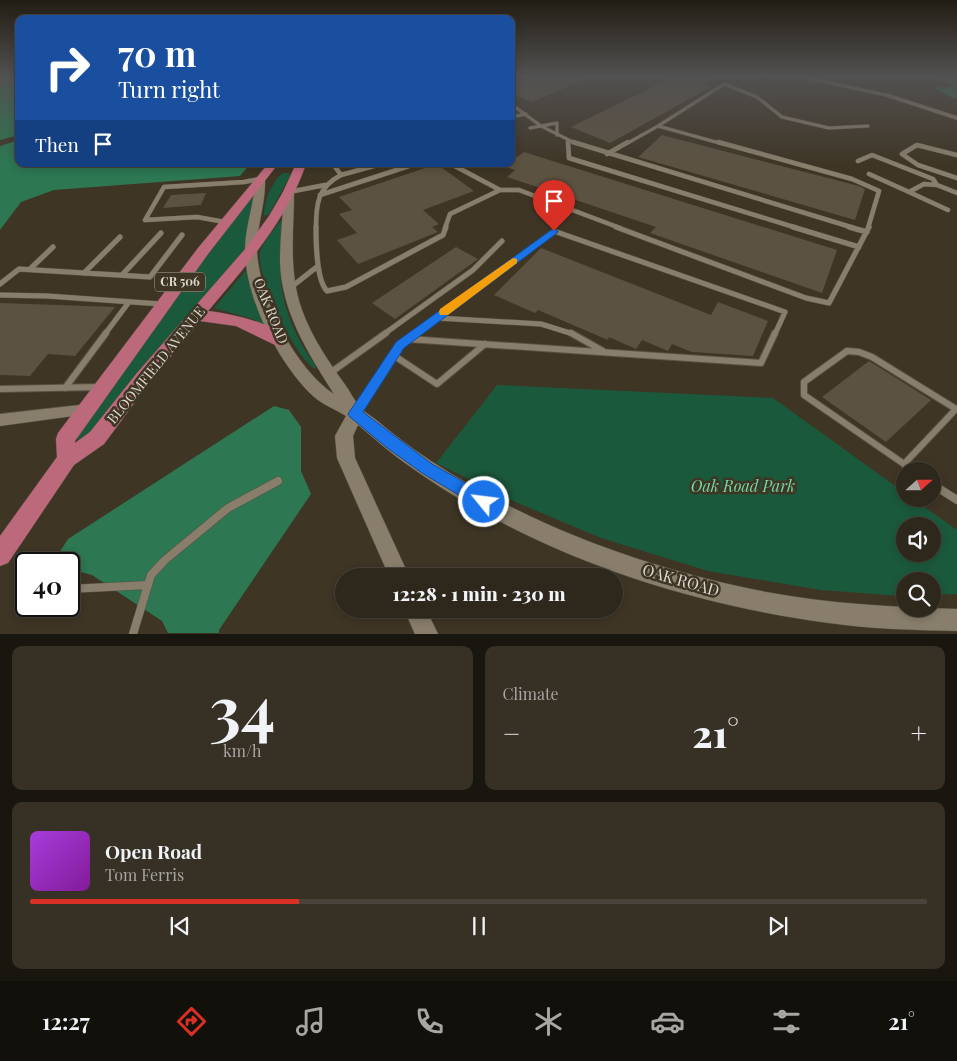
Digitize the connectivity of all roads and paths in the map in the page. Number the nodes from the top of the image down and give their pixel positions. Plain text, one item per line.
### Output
1 (690, 106) edge
2 (768, 106) edge
3 (919, 106) edge
4 (515, 107) edge
5 (526, 114) junction
6 (515, 116) edge
7 (957, 118) edge
8 (541, 126) junction
9 (658, 126) junction
10 (868, 126) dead end
11 (530, 128) dead end
12 (557, 135) junction
13 (568, 141) junction
14 (607, 154) junction
15 (957, 155) edge
16 (858, 161) dead end
17 (270, 167) edge
18 (300, 167) edge
19 (334, 167) edge
20 (369, 167) edge
21 (407, 167) edge
22 (457, 167) edge
23 (869, 174) dead end
24 (341, 175) junction
25 (957, 178) edge
26 (260, 179) junction
27 (325, 185) junction
28 (937, 185) junction
29 (500, 190) junction
30 (289, 192) junction
31 (909, 192) junction
32 (957, 193) edge
33 (320, 195) junction
34 (948, 210) dead end
35 (225, 222) junction
36 (867, 232) junction
37 (161, 233) dead end
38 (182, 236) dead end
39 (120, 237) dead end
40 (502, 241) dead end
41 (53, 247) dead end
42 (859, 247) junction
43 (251, 251) junction
44 (318, 266) junction
45 (30, 269) junction
46 (84, 272) junction
47 (122, 275) junction
48 (0, 276) edge
49 (8, 277) junction
50 (0, 284) edge
51 (289, 288) junction
52 (0, 295) edge
53 (129, 302) junction
54 (163, 305) junction
55 (195, 316) junction
56 (437, 318) junction
57 (408, 339) junction
58 (279, 340) junction
59 (484, 344) junction
60 (606, 353) junction
61 (393, 355) junction
62 (328, 374) junction
63 (103, 387) junction
64 (65, 388) junction
65 (0, 389) edge
66 (88, 409) junction
67 (355, 414) junction
68 (0, 420) edge
69 (67, 459) junction
70 (904, 464) joint
71 (278, 481) dead end
72 (941, 490) edge
73 (957, 500) edge
74 (3, 546) edge
75 (395, 568) edge
76 (148, 584) junction
77 (80, 588) edge
78 (419, 618) edge
79 (957, 620) edge
80 (133, 634) edge
81 (427, 634) edge

1 - 9 lane
2 - 10 lane
3 - 7 street
4 - 5 lane
5 - 6 lane
5 - 8 lane
8 - 11 lane
8 - 12 lane
8 - 12 lane
9 - 14 lane
9 - 36 lane
12 - 13 lane
13 - 14 lane
13 - 42 lane
14 - 36 lane
15 - 25 lane
16 - 28 lane
17 - 26 main road, BLOOMFIELD AVENUE
18 - 30 main road, BLOOMFIELD AVENUE
19 - 24 lane
20 - 24 lane
21 - 33 lane
22 - 29 lane
23 - 31 lane
24 - 27 lane
26 - 35 main road, BLOOMFIELD AVENUE / CR 506
26 - 35 lane
26 - 43 street, OAK ROAD
27 - 30 lane
27 - 33 lane
28 - 31 lane
28 - 32 lane
29 - 42 lane
29 - 44 lane
30 - 43 main road, BLOOMFIELD AVENUE / CR 506
30 - 51 street, OAK ROAD
31 - 34 lane
33 - 44 lane
35 - 54 main road, BLOOMFIELD AVENUE / CR 506
36 - 42 lane
37 - 47 lane
38 - 47 lane
39 - 46 lane
40 - 62 lane
41 - 45 lane
43 - 55 main road, BLOOMFIELD AVENUE / CR 506
43 - 58 street, OAK ROAD
44 - 51 lane
45 - 46 lane
45 - 49 lane
46 - 47 lane
48 - 49 lane
49 - 50 lane
51 - 62 street, OAK ROAD
52 - 53 lane
53 - 54 lane
53 - 64 lane
54 - 63 main road, BLOOMFIELD AVENUE / CR 506
55 - 58 main road
55 - 69 main road, BLOOMFIELD AVENUE / CR 506
56 - 57 lane
56 - 60 lane
56 - 60 lane
57 - 59 lane
57 - 61 lane
58 - 67 street, OAK ROAD
59 - 60 lane
59 - 61 lane
61 - 67 lane
62 - 67 street, OAK ROAD
63 - 64 lane
63 - 66 main road, BLOOMFIELD AVENUE / CR 506
64 - 65 lane
66 - 68 street
66 - 69 main road, BLOOMFIELD AVENUE / CR 506
67 - 75 street
67 - 79 street, OAK ROAD
69 - 74 main road, BLOOMFIELD AVENUE / CR 506
70 - 70 lane
71 - 76 lane
72 - 73 lane
76 - 77 lane
76 - 80 lane
78 - 81 street

